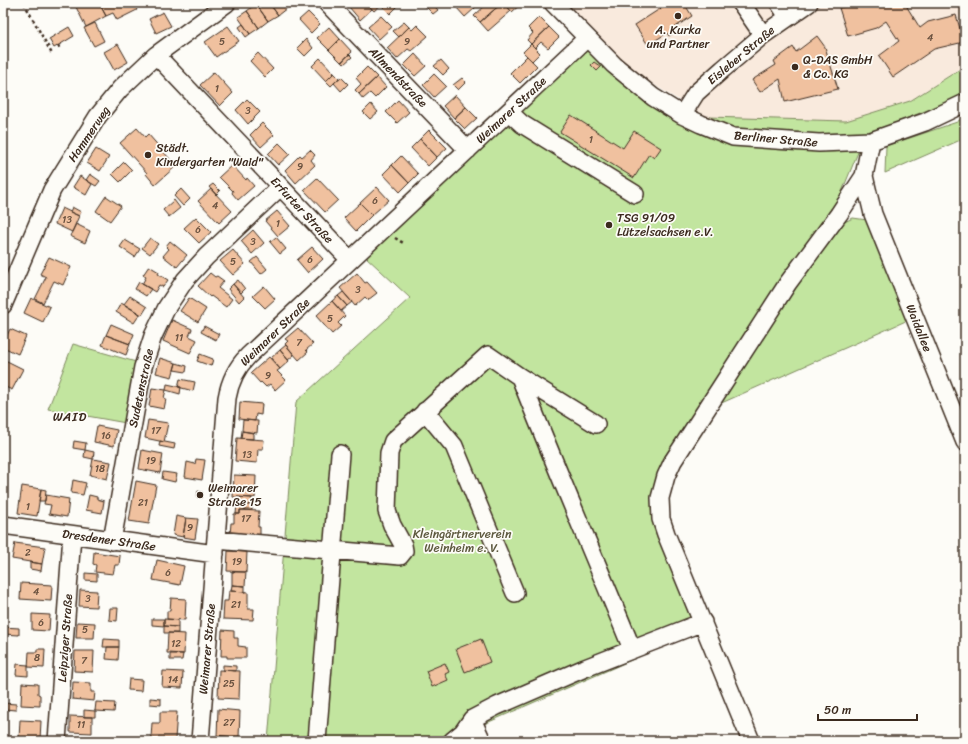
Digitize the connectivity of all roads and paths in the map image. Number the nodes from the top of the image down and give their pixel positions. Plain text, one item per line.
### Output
1 (24, 3) edge
2 (227, 3) edge
3 (327, 3) edge
4 (554, 3) edge
5 (741, 3) edge
6 (779, 3) edge
7 (809, 3) edge
8 (788, 17) junction
9 (763, 35) junction
10 (587, 38) junction
11 (58, 45) dead end
12 (60, 50) dead end
13 (52, 54) dead end
14 (156, 55) junction
15 (965, 103) edge
16 (509, 112) junction
17 (682, 115) junction
18 (870, 141) junction
19 (468, 150) junction
20 (864, 176) junction
21 (280, 187) junction
22 (635, 194) dead end
23 (839, 214) junction
24 (873, 214) junction
25 (350, 260) junction
26 (3, 305) edge
27 (520, 378) junction
28 (425, 411) junction
29 (596, 424) dead end
30 (965, 442) edge
31 (340, 454) dead end
32 (3, 525) edge
33 (72, 535) junction
34 (112, 541) junction
35 (216, 547) junction
36 (333, 550) junction
37 (514, 592) dead end
38 (703, 622) junction
39 (632, 649) junction
40 (472, 719) junction
41 (57, 741) edge
42 (200, 741) edge
43 (317, 741) edge
44 (452, 741) edge
45 (482, 741) edge
46 (751, 741) edge

1 - 13 path
2 - 14 street, Hammerweg
3 - 19 street, Allmendstraße
4 - 10 street, Berliner Straße
5 - 9 street
6 - 8 street
7 - 8 street, Eisleber Straße
8 - 9 street, Eisleber Straße
9 - 17 street, Eisleber Straße
10 - 16 street, Weimarer Straße
10 - 17 street, Berliner Straße
11 - 12 path
14 - 21 street, Erfurter Straße
14 - 26 street, Hammerweg
15 - 18 street, Berliner Straße
16 - 19 street, Weimarer Straße
16 - 22 street
17 - 18 street, Berliner Straße
18 - 20 street, Waidallee
19 - 25 street, Weimarer Straße
20 - 23 street
20 - 24 street, Waidallee
21 - 25 street, Erfurter Straße
21 - 34 street, Sudetenstraße
23 - 24 street
23 - 38 street
24 - 30 street, Waidallee
25 - 35 street, Weimarer Straße
27 - 28 street
27 - 29 street
27 - 39 street
28 - 36 street, Dresdener Straße
28 - 37 street
31 - 36 street
32 - 33 street, Dresdener Straße
33 - 34 street, Dresdener Straße
33 - 41 street, Leipziger Straße
34 - 35 street, Dresdener Straße
35 - 36 street, Dresdener Straße
35 - 42 street, Weimarer Straße
36 - 43 street
38 - 39 street
38 - 46 street
39 - 40 street
40 - 44 street
40 - 45 street

